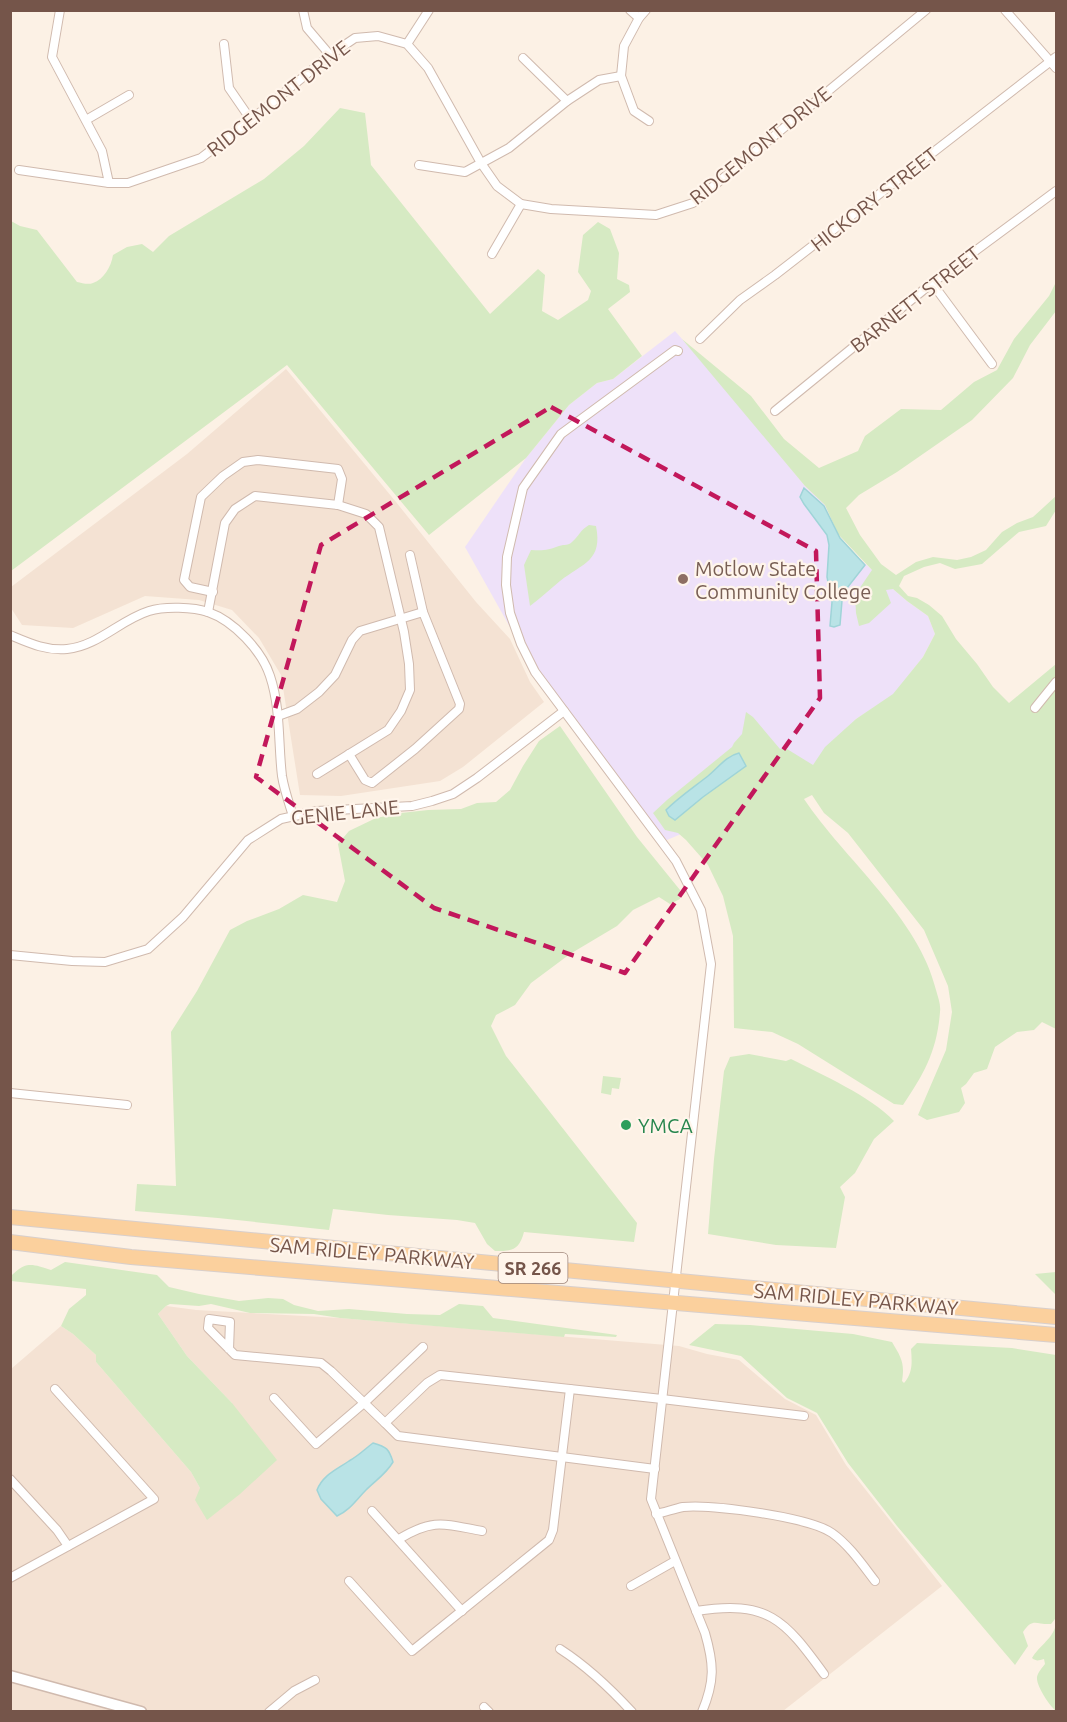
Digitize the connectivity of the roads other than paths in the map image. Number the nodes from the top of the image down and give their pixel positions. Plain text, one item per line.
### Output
1 (60, 10) edge
2 (303, 10) edge
3 (429, 10) edge
4 (630, 10) edge
5 (646, 10) edge
6 (926, 10) edge
7 (1005, 10) edge
8 (639, 18) junction
9 (224, 44) dead end
10 (407, 44) junction
11 (330, 55) junction
12 (523, 58) dead end
13 (1055, 62) edge
14 (621, 76) junction
15 (129, 95) dead end
16 (567, 101) junction
17 (86, 120) junction
18 (251, 120) junction
19 (649, 121) dead end
20 (481, 163) junction
21 (419, 165) dead end
22 (19, 170) dead end
23 (109, 183) junction
24 (1056, 191) edge
25 (521, 204) junction
26 (492, 254) dead end
27 (932, 283) junction
28 (700, 339) dead end
29 (678, 351) dead end
30 (992, 364) dead end
31 (775, 411) dead end
32 (338, 505) junction
33 (410, 555) dead end
34 (213, 592) junction
35 (208, 612) junction
36 (423, 612) junction
37 (401, 619) junction
38 (10, 635) edge
39 (1056, 682) edge
40 (1035, 708) dead end
41 (564, 711) junction
42 (278, 716) junction
43 (349, 754) junction
44 (316, 774) dead end
45 (293, 816) junction
46 (10, 955) edge
47 (10, 1093) edge
48 (128, 1105) dead end
49 (10, 1217) edge
50 (10, 1242) edge
51 (676, 1282) junction
52 (674, 1303) junction
53 (1056, 1317) edge
54 (1056, 1335) edge
55 (423, 1347) dead end
56 (229, 1349) dead end
57 (56, 1389) dead end
58 (570, 1389) junction
59 (274, 1398) dead end
60 (662, 1399) junction
61 (364, 1403) junction
62 (804, 1416) dead end
63 (385, 1424) junction
64 (561, 1456) junction
65 (655, 1469) junction
66 (10, 1479) edge
67 (372, 1510) dead end
68 (656, 1514) junction
69 (482, 1531) dead end
70 (399, 1539) junction
71 (69, 1546) junction
72 (675, 1561) junction
73 (10, 1578) edge
74 (349, 1581) dead end
75 (875, 1581) dead end
76 (631, 1586) dead end
77 (462, 1611) junction
78 (696, 1611) junction
79 (560, 1648) dead end
80 (824, 1674) dead end
81 (10, 1676) edge
82 (315, 1680) dead end
83 (141, 1712) edge
84 (269, 1712) edge
85 (632, 1712) edge
86 (702, 1712) edge

1 - 17 street
2 - 11 street
3 - 10 street
4 - 8 street
5 - 8 street
6 - 25 street, RIDGEMONT DRIVE
7 - 13 street
8 - 14 street
9 - 18 street
10 - 11 street, RIDGEMONT DRIVE
10 - 20 street, RIDGEMONT DRIVE
11 - 18 street, RIDGEMONT DRIVE
12 - 16 street
13 - 28 street, HICKORY STREET
14 - 16 street
14 - 19 street
15 - 17 street
16 - 20 street
17 - 23 street
18 - 23 street, RIDGEMONT DRIVE
20 - 21 street
20 - 25 street, RIDGEMONT DRIVE
22 - 23 street, RIDGEMONT DRIVE
24 - 27 street, BARNETT STREET
25 - 26 street
27 - 30 street
27 - 31 street, BARNETT STREET
29 - 41 street
32 - 34 street
32 - 34 street
32 - 37 street
33 - 36 street
34 - 35 street
35 - 38 street
35 - 42 street
36 - 37 street
36 - 43 street
37 - 42 street
37 - 43 street
39 - 40 street
41 - 45 street, GENIE LANE
41 - 51 street
42 - 45 street
43 - 44 street
45 - 46 street, GENIE LANE
47 - 48 street
49 - 51 main road, SAM RIDLEY PARKWAY / SR 266
50 - 52 main road, SAM RIDLEY PARKWAY / SR 266
51 - 52 street
51 - 53 main road, SAM RIDLEY PARKWAY / SR 266
52 - 54 main road, SAM RIDLEY PARKWAY / SR 266
52 - 60 street
55 - 61 street
56 - 61 street
57 - 71 street
58 - 60 street
58 - 63 street
58 - 64 street
59 - 61 street
60 - 62 street
60 - 65 street
61 - 63 street
63 - 64 street
64 - 65 street
64 - 77 street
65 - 68 street
66 - 71 street
67 - 70 street
68 - 72 street
68 - 75 street
69 - 70 street
70 - 77 street
71 - 73 street
72 - 76 street
72 - 78 street
74 - 77 street
78 - 80 street
78 - 86 street
79 - 85 street
81 - 83 street
82 - 84 street

